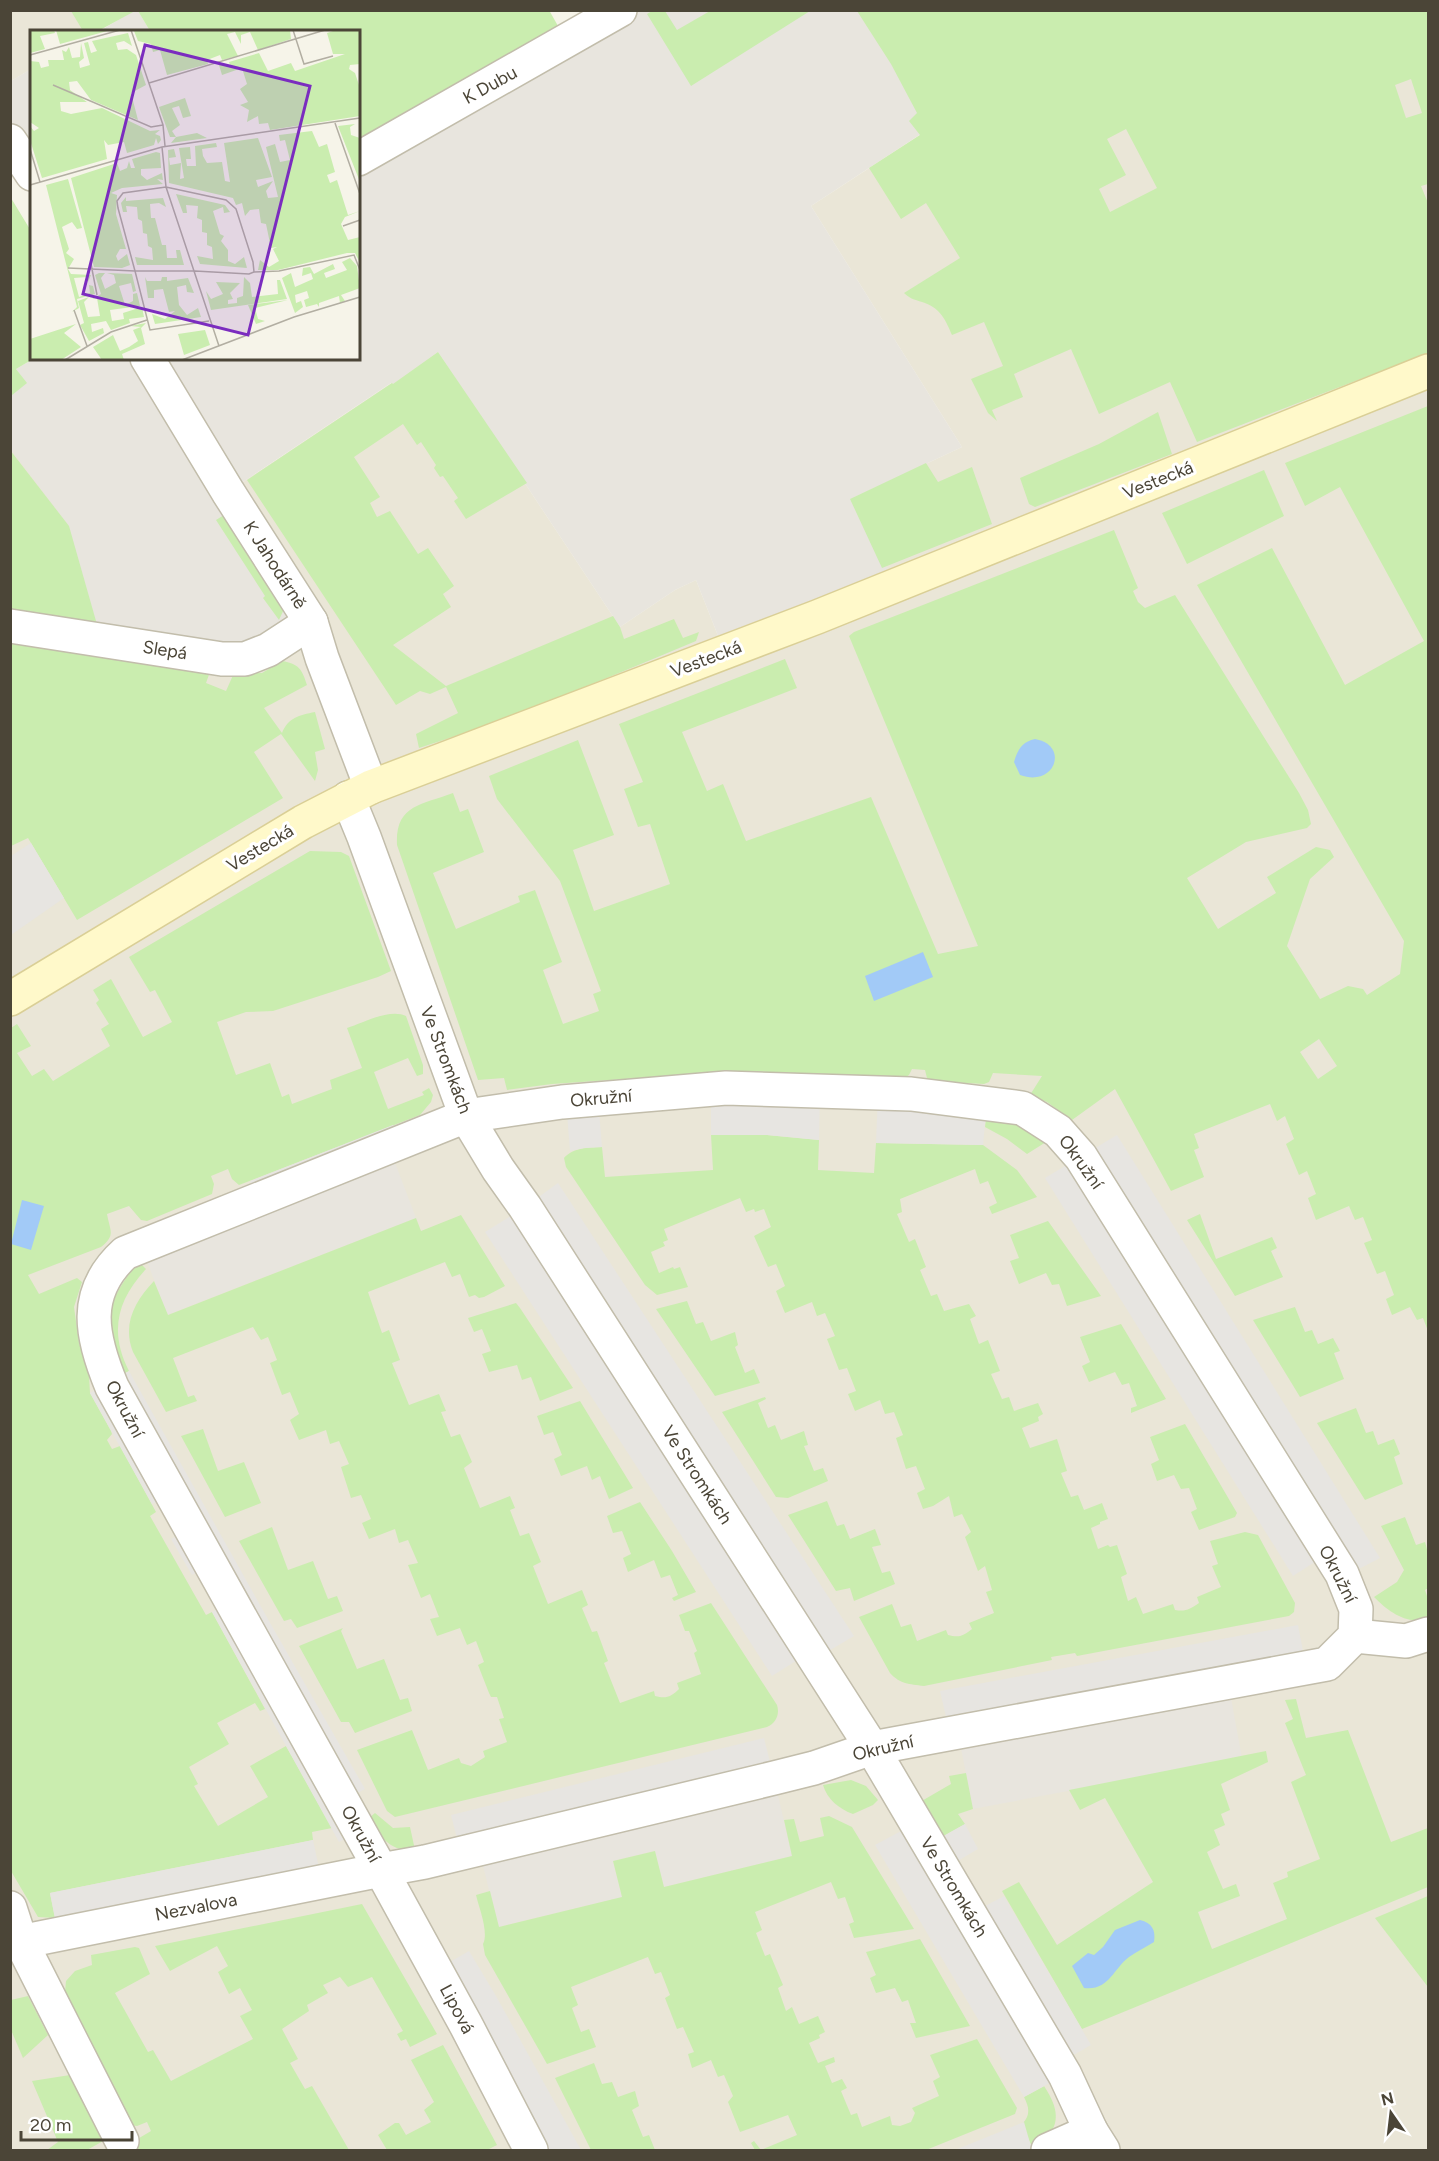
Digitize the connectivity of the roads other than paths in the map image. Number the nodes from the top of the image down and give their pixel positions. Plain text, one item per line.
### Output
1 (620, 10) edge
2 (10, 141) edge
3 (360, 158) edge
4 (30, 171) edge
5 (148, 360) edge
6 (1428, 371) edge
7 (311, 622) junction
8 (10, 626) edge
9 (359, 793) junction
10 (10, 999) edge
11 (466, 1116) junction
12 (1428, 1634) edge
13 (1355, 1636) junction
14 (872, 1748) junction
15 (381, 1869) junction
16 (10, 1908) edge
17 (16, 1943) edge
18 (122, 2141) dead end
19 (1097, 2141) edge
20 (531, 2151) edge
21 (1048, 2151) edge

1 - 3 street, K Dubu
2 - 4 street
5 - 7 street, K Jahodárně
6 - 9 street, Vestecká
7 - 8 street, Slepá
7 - 9 street, K Jahodárně
9 - 10 street, Vestecká
9 - 11 street, Ve Stromkách
11 - 13 street, Okružní
11 - 14 street, Ve Stromkách
11 - 15 street, Okružní
12 - 13 street
13 - 14 street, Okružní
14 - 15 street, Okružní
14 - 19 street, Ve Stromkách
15 - 17 street, Nezvalova
15 - 20 street, Lipová
16 - 17 street
17 - 18 street
19 - 21 street

